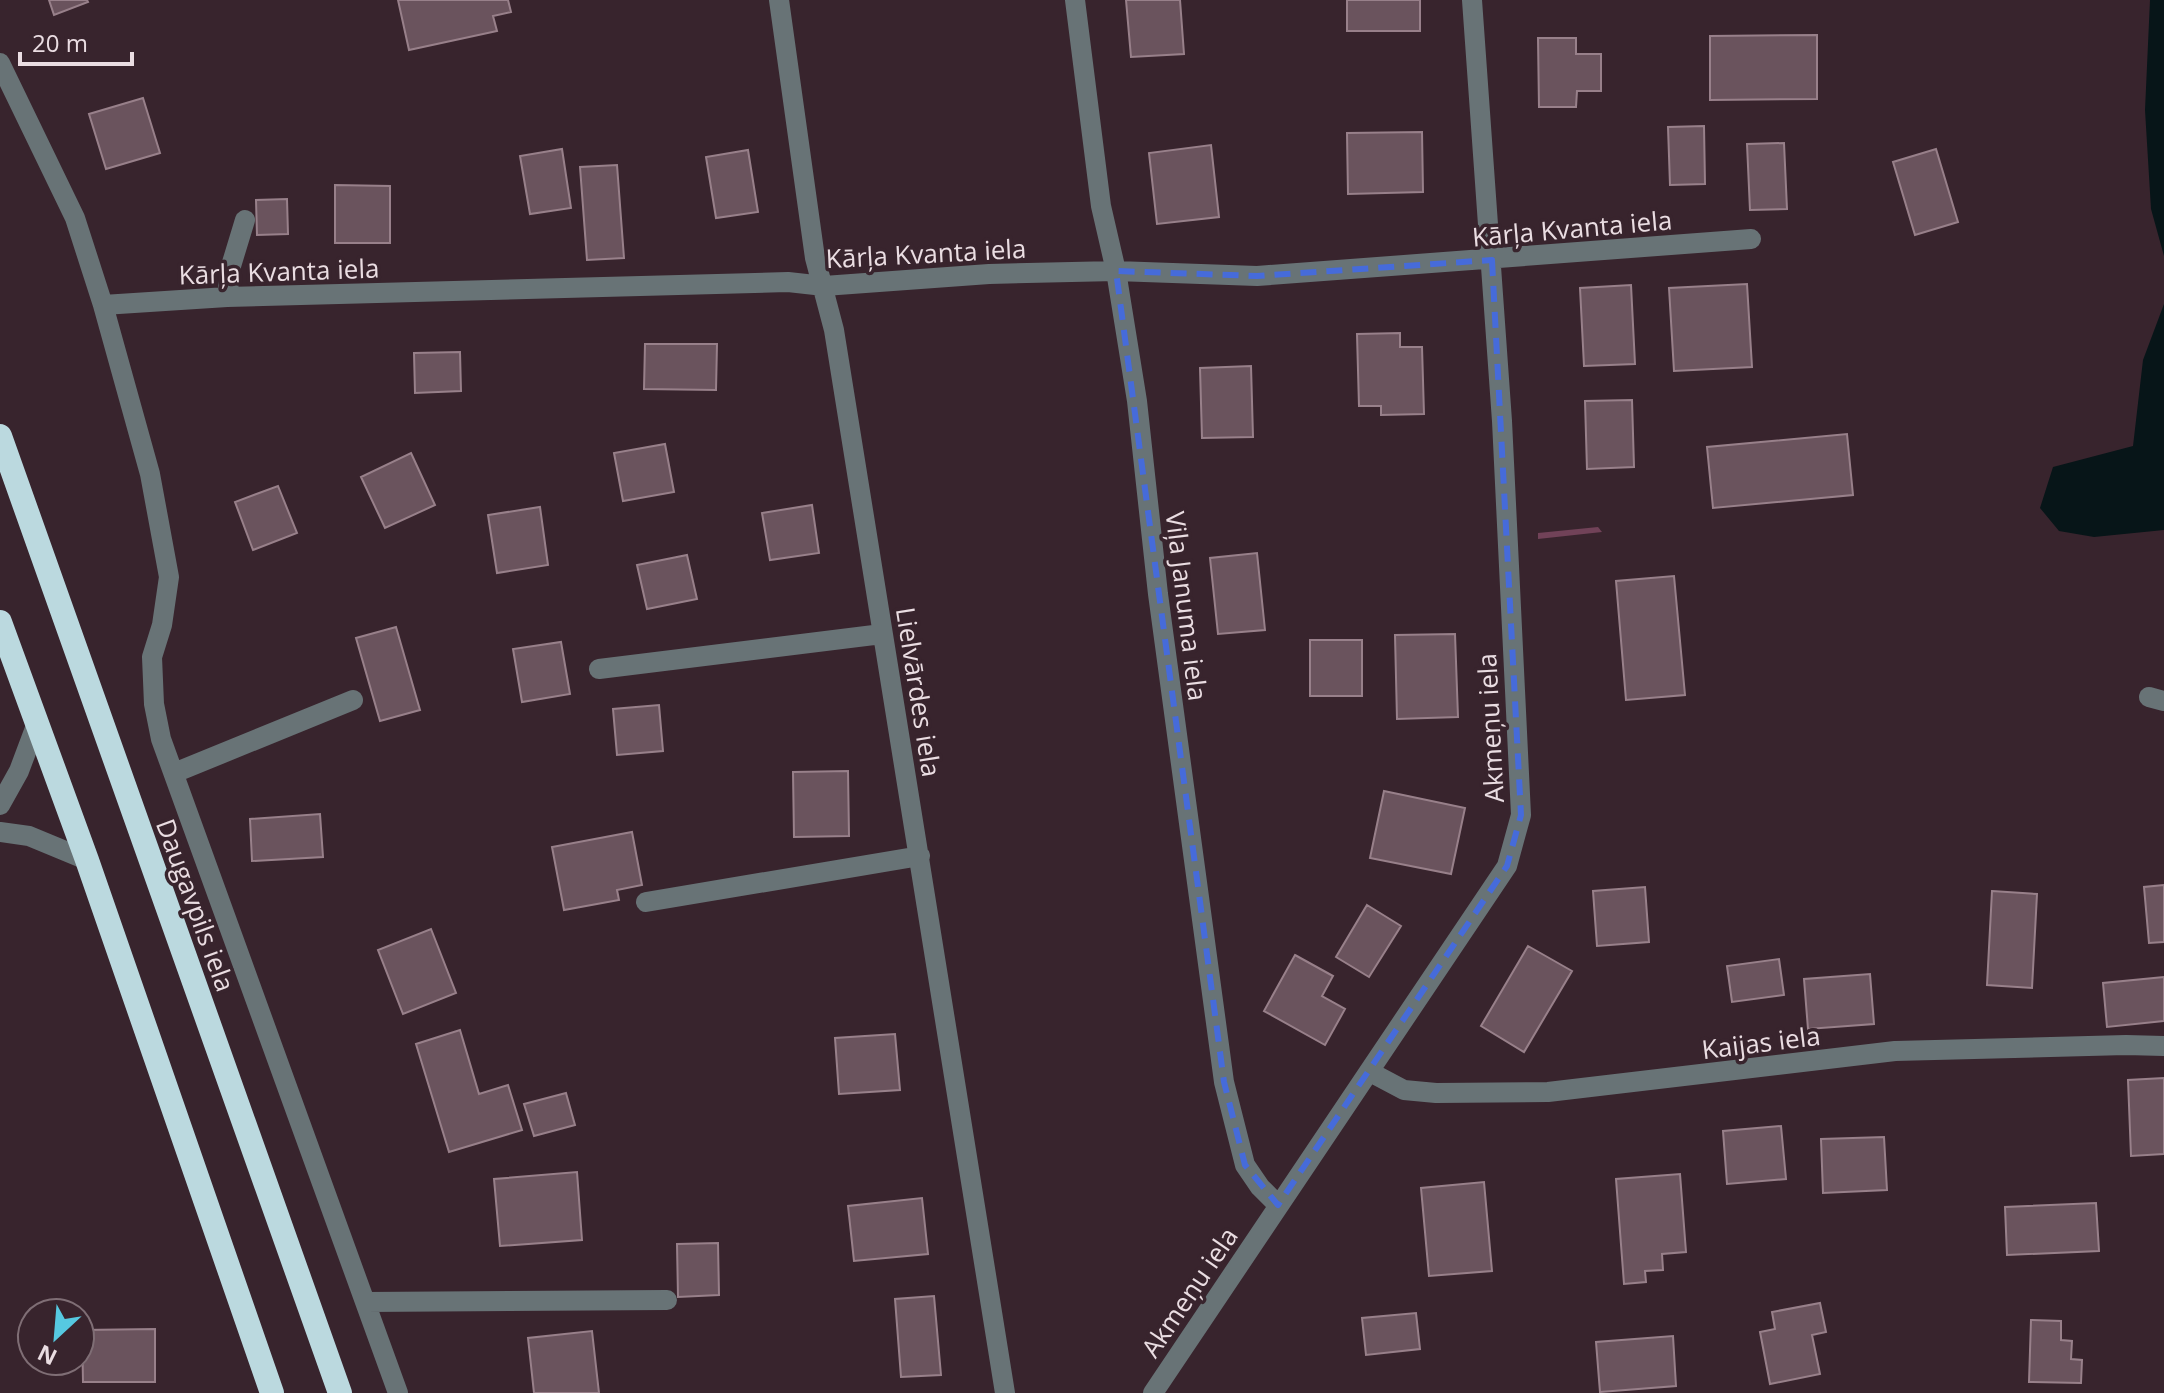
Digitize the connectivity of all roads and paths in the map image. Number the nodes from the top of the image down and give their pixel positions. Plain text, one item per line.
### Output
1 (779, 0) edge
2 (1075, 0) edge
3 (1472, 0) edge
4 (0, 63) edge
5 (245, 220) dead end
6 (1751, 239) dead end
7 (1492, 260) junction
8 (1116, 271) junction
9 (824, 286) junction
10 (227, 297) junction
11 (103, 305) junction
12 (0, 436) edge
13 (0, 622) edge
14 (882, 634) junction
15 (599, 669) dead end
16 (353, 700) dead end
17 (37, 723) junction
18 (174, 773) junction
19 (0, 805) edge
20 (0, 832) edge
21 (920, 856) junction
22 (87, 860) junction
23 (646, 902) dead end
24 (2164, 1046) edge
25 (1370, 1072) junction
26 (1278, 1205) junction
27 (667, 1300) dead end
28 (366, 1302) junction
29 (272, 1393) edge
30 (340, 1393) edge
31 (398, 1393) edge
32 (1005, 1393) edge
33 (1153, 1393) edge

1 - 9 street, Lielvārdes iela
2 - 8 street, Viļa Januma iela
3 - 7 street, Akmeņu iela
4 - 11 street
5 - 10 street
6 - 7 street, Kārļa Kvanta iela
7 - 8 street, Kārļa Kvanta iela
7 - 25 street, Akmeņu iela
8 - 9 street, Kārļa Kvanta iela
8 - 26 street, Viļa Januma iela
9 - 10 street, Kārļa Kvanta iela
9 - 14 street, Lielvārdes iela
10 - 11 street, Kārļa Kvanta iela
11 - 18 street
12 - 30 highway, Daugavpils iela
13 - 17 highway
14 - 15 street
14 - 21 street, Lielvārdes iela
16 - 18 street
17 - 19 street
17 - 22 highway
18 - 28 street
20 - 22 street
21 - 23 street
21 - 32 street, Lielvārdes iela
22 - 29 highway
24 - 25 street, Kaijas iela
25 - 26 street, Akmeņu iela
26 - 33 street, Akmeņu iela
27 - 28 street
28 - 31 street

